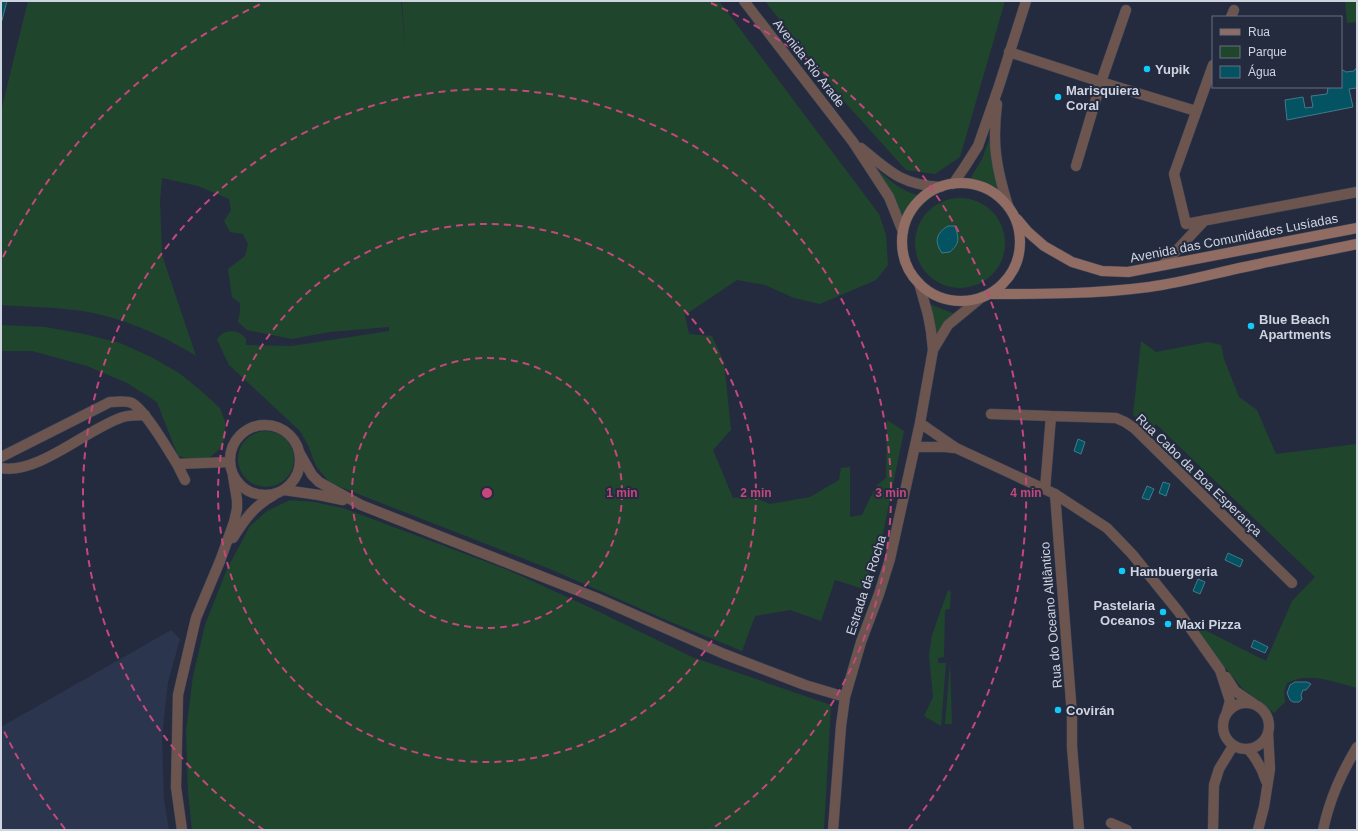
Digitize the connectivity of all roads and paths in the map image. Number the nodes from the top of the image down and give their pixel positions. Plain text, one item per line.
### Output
1 (744, 1) edge
2 (1026, 1) edge
3 (1126, 10) dead end
4 (1009, 52) junction
5 (1212, 68) edge
6 (1101, 82) junction
7 (998, 86) junction
8 (1196, 111) junction
9 (854, 142) junction
10 (1076, 166) dead end
11 (953, 184) junction
12 (941, 187) junction
13 (1357, 192) edge
14 (1008, 206) junction
15 (1014, 216) junction
16 (1205, 220) junction
17 (1357, 228) edge
18 (903, 232) junction
19 (1357, 244) edge
20 (1163, 265) junction
21 (919, 283) junction
22 (985, 295) junction
23 (933, 350) junction
24 (991, 414) dead end
25 (145, 415) junction
26 (1051, 416) junction
27 (920, 423) junction
28 (915, 448) junction
29 (956, 448) junction
30 (299, 452) junction
31 (1, 457) edge
32 (230, 462) junction
33 (177, 464) junction
34 (1, 468) edge
35 (233, 476) junction
36 (185, 480) dead end
37 (281, 492) junction
38 (1050, 492) junction
39 (361, 505) junction
40 (220, 560) junction
41 (1292, 583) dead end
42 (1220, 670) junction
43 (845, 697) junction
44 (1258, 707) junction
45 (1226, 715) junction
46 (1268, 727) junction
47 (1233, 746) junction
48 (1357, 746) edge
49 (1248, 749) junction
50 (1267, 785) junction
51 (1111, 823) dead end
52 (182, 830) edge
53 (832, 830) edge
54 (1079, 830) edge
55 (1127, 830) edge
56 (1213, 830) edge
57 (1258, 830) edge
58 (1323, 830) edge

1 - 9 street, Avenida Rio Arade
2 - 4 street
3 - 6 street
4 - 6 street
4 - 7 street
5 - 8 street
6 - 8 street
6 - 10 street
7 - 11 street
7 - 14 street
8 - 16 street
9 - 12 street
9 - 18 street
11 - 12 main road
11 - 14 main road
12 - 18 main road
13 - 16 street
14 - 15 main road
15 - 20 main road, Avenida das Comunidades Lusíadas
15 - 22 main road
16 - 20 street
17 - 20 main road, Avenida das Comunidades Lusíadas
18 - 21 main road
19 - 22 main road
21 - 22 main road
21 - 23 street, Estrada da Rocha
22 - 23 street, Estrada da Rocha
23 - 27 street, Estrada da Rocha
24 - 26 street, Rua Cabo da Boa Esperança
25 - 31 street
25 - 33 street
25 - 34 street
26 - 38 street
26 - 41 street, Rua Cabo da Boa Esperança
27 - 28 street, Estrada da Rocha
27 - 29 street
28 - 29 street
28 - 43 street, Estrada da Rocha
29 - 38 street
30 - 32 street
30 - 37 street
30 - 39 street
32 - 33 street
32 - 35 street
33 - 36 street
35 - 37 street
35 - 40 street
37 - 39 street
37 - 40 street
38 - 42 street
38 - 54 street, Rua do Oceano Altlântico
39 - 43 street
40 - 52 street
42 - 44 street
42 - 45 street
43 - 53 street, Estrada da Rocha
44 - 45 street
44 - 46 street
45 - 47 street
46 - 49 street
46 - 50 street
47 - 49 street
47 - 56 street
48 - 58 street
49 - 50 street
50 - 57 street
51 - 55 street

